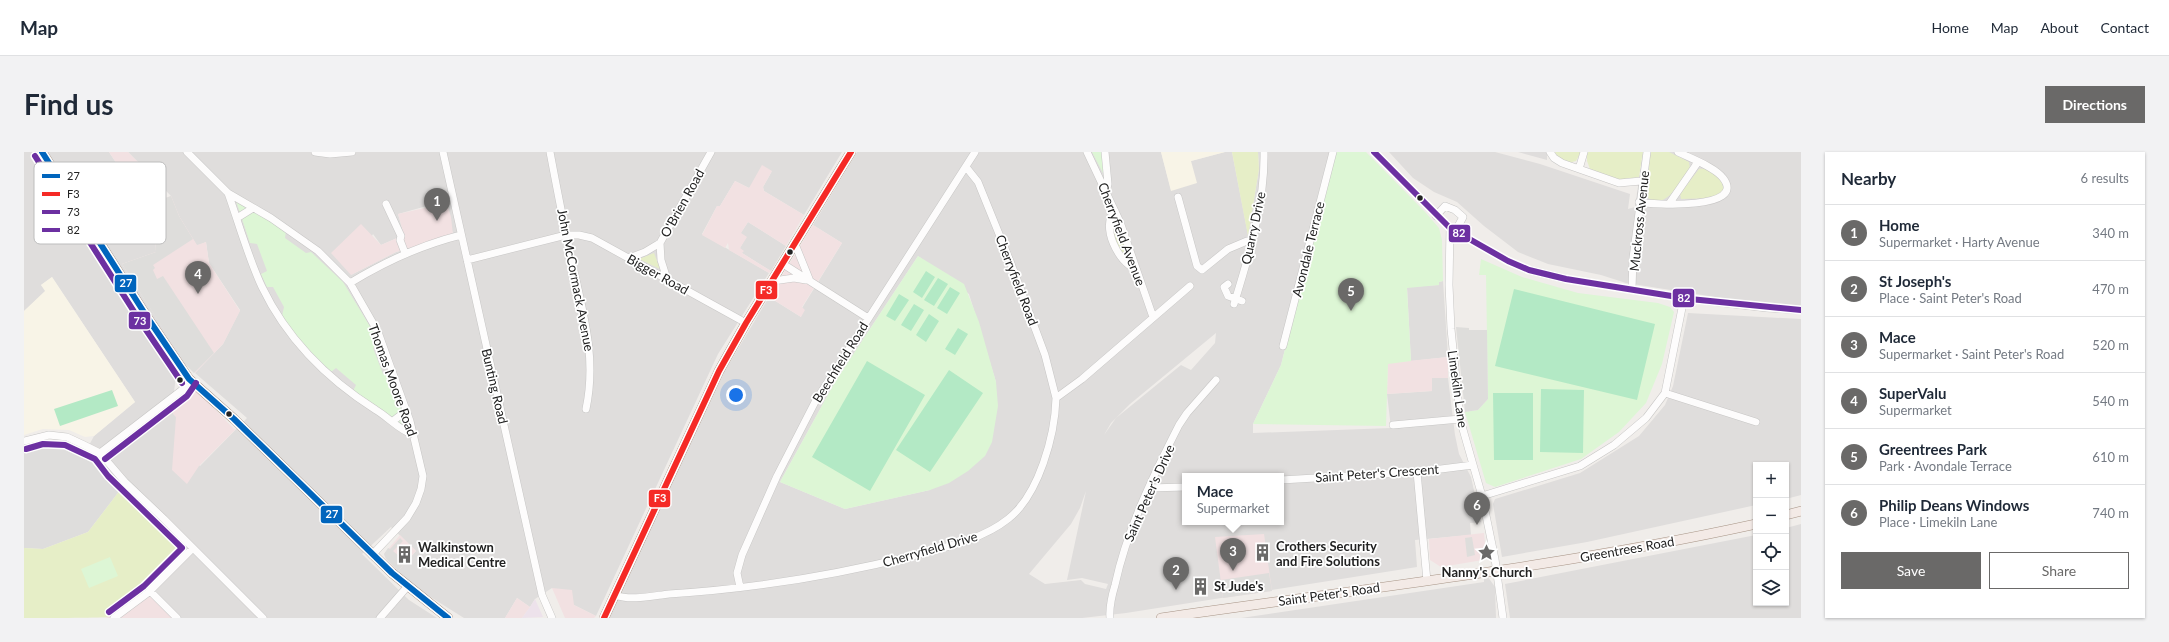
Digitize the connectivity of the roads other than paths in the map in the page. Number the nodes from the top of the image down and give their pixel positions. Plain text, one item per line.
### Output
1 (42, 152) edge
2 (187, 152) edge
3 (315, 152) edge
4 (352, 152) edge
5 (443, 152) edge
6 (550, 152) edge
7 (711, 152) edge
8 (851, 152) edge
9 (976, 152) edge
10 (1087, 152) edge
11 (1105, 152) edge
12 (1264, 152) edge
13 (1332, 152) edge
14 (1374, 152) edge
15 (1550, 152) edge
16 (1584, 152) edge
17 (1647, 152) edge
18 (1678, 152) edge
19 (48, 162) edge
20 (1698, 162) junction
21 (966, 167) junction
22 (1579, 169) junction
23 (1641, 181) junction
24 (1106, 191) junction
25 (228, 193) junction
26 (1178, 197) dead end
27 (1639, 202) junction
28 (386, 204) dead end
29 (1669, 204) junction
30 (253, 208) junction
31 (1115, 211) junction
32 (1436, 216) junction
33 (237, 218) junction
34 (1452, 230) junction
35 (461, 235) junction
36 (566, 235) junction
37 (660, 243) junction
38 (1251, 243) junction
39 (100, 244) edge
40 (795, 244) junction
41 (405, 253) junction
42 (629, 258) junction
43 (467, 260) junction
44 (783, 264) junction
45 (1136, 269) junction
46 (668, 279) junction
47 (773, 281) junction
48 (810, 281) junction
49 (350, 283) junction
50 (1228, 284) dead end
51 (1190, 286) dead end
52 (1632, 290) junction
53 (1684, 298) junction
54 (1801, 310) edge
55 (1153, 317) junction
56 (868, 318) junction
57 (746, 323) junction
58 (1283, 346) dead end
59 (190, 379) junction
60 (1216, 380) dead end
61 (1665, 393) junction
62 (1056, 398) junction
63 (586, 409) dead end
64 (406, 411) junction
65 (1460, 419) junction
66 (393, 421) junction
67 (1756, 422) dead end
68 (1393, 425) dead end
69 (414, 435) junction
70 (24, 441) edge
71 (100, 453) junction
72 (1473, 465) junction
73 (1417, 472) junction
74 (1284, 480) edge
75 (1182, 486) edge
76 (1149, 488) junction
77 (1482, 496) junction
78 (1801, 511) edge
79 (1789, 514) edge
80 (1753, 525) edge
81 (193, 548) junction
82 (372, 555) junction
83 (1497, 571) junction
84 (1427, 581) junction
85 (407, 587) junction
86 (740, 587) junction
87 (150, 592) junction
88 (615, 595) junction
89 (114, 618) edge
90 (177, 618) edge
91 (263, 618) edge
92 (380, 618) edge
93 (448, 618) edge
94 (552, 618) edge
95 (604, 618) edge
96 (1110, 618) edge
97 (1161, 618) edge
98 (1503, 618) edge

1 - 19 main road
2 - 25 street, Thomas Moore Road
3 - 4 street
5 - 35 street, Bunting Road
6 - 36 street, John McCormack Avenue
7 - 37 street, O'Brien Road
8 - 40 main road
9 - 21 street, Beechfield Road
10 - 24 street, Cherryfield Avenue
11 - 24 street
12 - 38 street, Quarry Drive
13 - 58 street, Avondale Terrace
14 - 32 street
15 - 22 street
16 - 22 street
17 - 23 street, Muckross Avenue
18 - 20 street
20 - 29 street
20 - 29 street
21 - 56 street, Beechfield Road
21 - 62 street, Cherryfield Road
22 - 23 street
23 - 27 street, Muckross Avenue
24 - 31 street, Cherryfield Avenue
25 - 30 street, Thomas Moore Road
25 - 33 street
26 - 38 street
27 - 29 street
27 - 52 street, Muckross Avenue
28 - 41 street
30 - 33 street
30 - 49 street, Thomas Moore Road
31 - 45 street, Cherryfield Avenue
31 - 45 street
32 - 34 street
32 - 34 street, Limekiln Lane
33 - 66 street
34 - 52 street
34 - 65 street, Limekiln Lane
35 - 41 street
35 - 43 street, Bunting Road
36 - 42 street, Bigger Road
36 - 43 street, Bigger Road
36 - 63 street, John McCormack Avenue
37 - 42 street
37 - 46 street, O'Brien Road
38 - 50 street, Quarry Drive
39 - 59 main road
40 - 44 main road
40 - 48 street
41 - 49 street
42 - 46 street, Bigger Road
43 - 94 street, Bunting Road
44 - 47 main road
44 - 48 street
45 - 55 street, Cherryfield Avenue
46 - 57 street, Bigger Road
47 - 48 street
47 - 57 main road
48 - 56 street
49 - 64 street, Thomas Moore Road
51 - 55 street
52 - 53 street
53 - 54 street
53 - 61 street
55 - 62 street
56 - 86 street, Beechfield Road
57 - 88 main road
59 - 71 street
59 - 82 main road
60 - 76 street, Saint Peter's Drive
61 - 67 street
61 - 77 street
62 - 86 street, Cherryfield Drive
64 - 66 street
64 - 69 street, Thomas Moore Road
65 - 68 street
65 - 72 street, Limekiln Lane
66 - 69 street
69 - 82 street, Thomas Moore Road
70 - 71 street
71 - 81 street
72 - 73 street, Saint Peter's Crescent
72 - 77 street, Limekiln Lane
73 - 74 street, Saint Peter's Crescent
73 - 84 street
75 - 76 street
76 - 96 street, Saint Peter's Drive
77 - 83 street, Limekiln Lane
78 - 79 main road
80 - 83 main road, Greentrees Road
81 - 87 street
81 - 91 street
82 - 85 main road
83 - 84 main road, Saint Peter's Road
83 - 98 street, Limekiln Lane
84 - 97 main road, Saint Peter's Road
85 - 92 street
85 - 93 main road
86 - 88 street, Cherryfield Drive
87 - 89 street
87 - 90 street
88 - 95 main road

